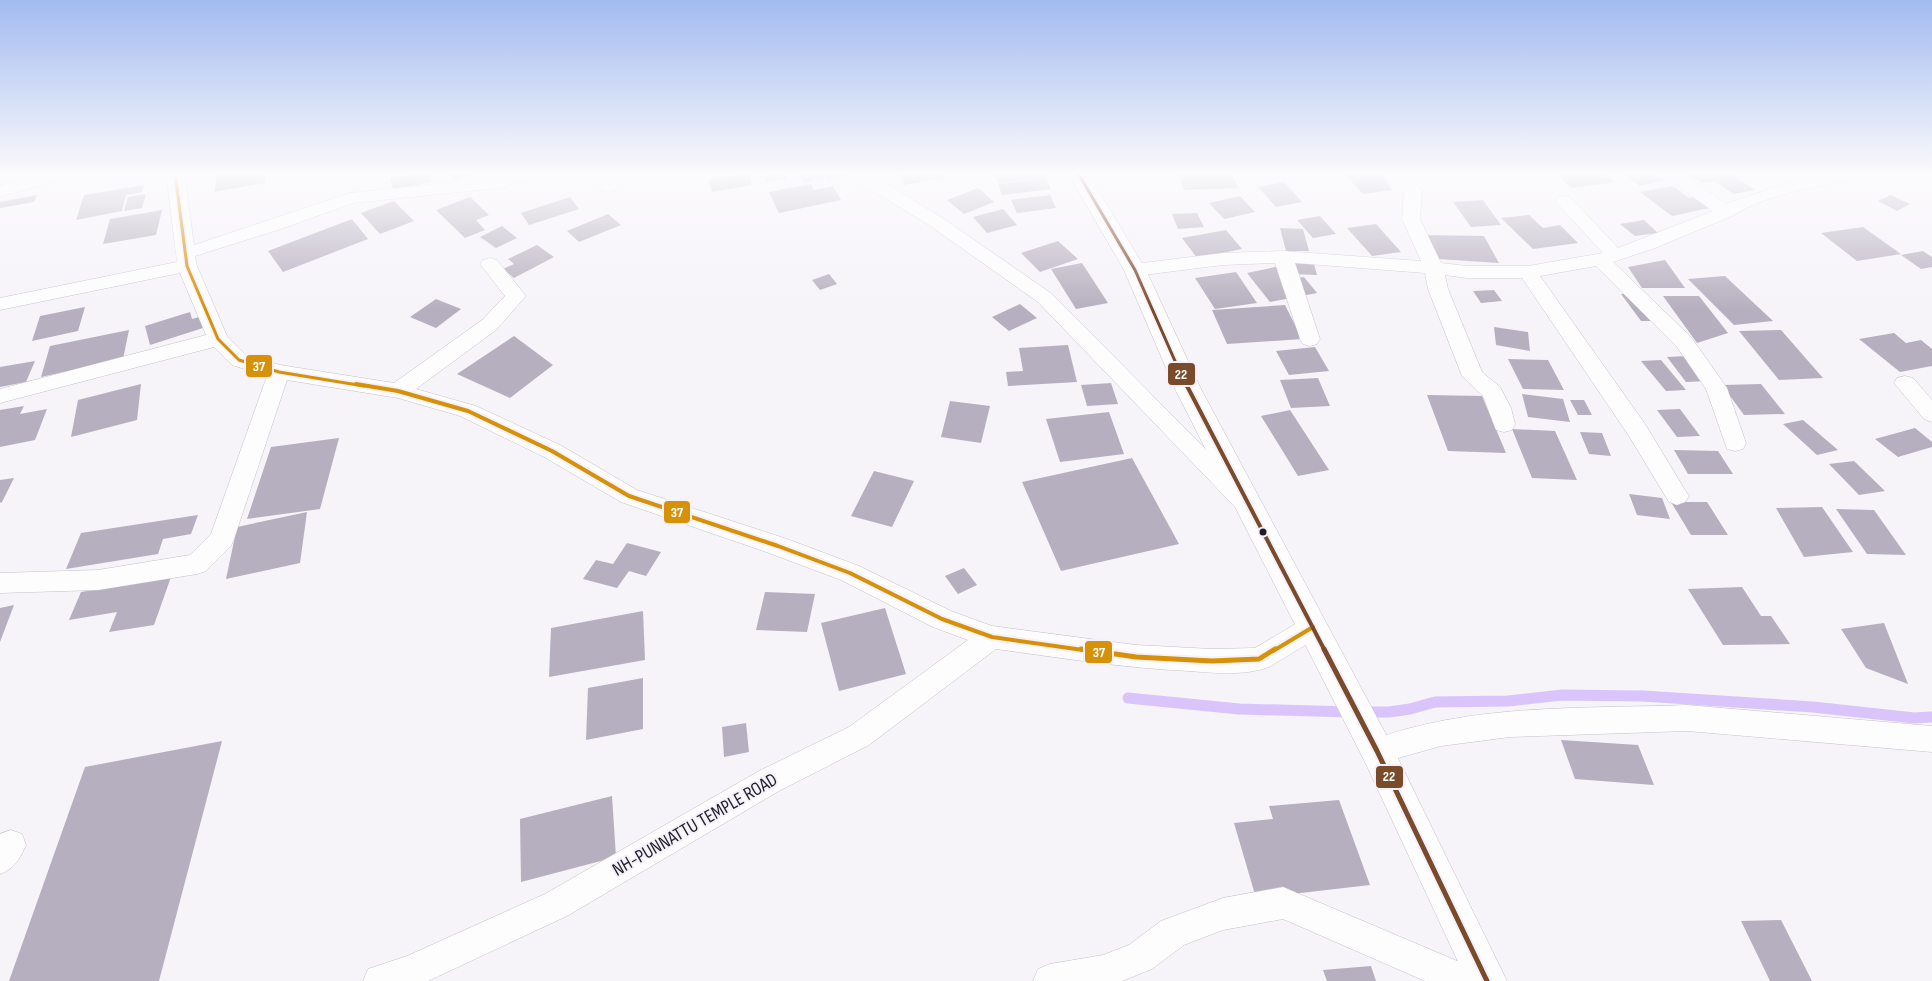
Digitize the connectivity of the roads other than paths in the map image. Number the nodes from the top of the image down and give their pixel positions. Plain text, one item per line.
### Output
1 (181, 219) edge
2 (292, 219) edge
3 (931, 219) edge
4 (1105, 219) edge
5 (1411, 219) edge
6 (1578, 219) edge
7 (1709, 219) edge
8 (1283, 257) junction
9 (1607, 257) junction
10 (186, 260) junction
11 (490, 264) dead end
12 (1434, 268) junction
13 (1135, 270) junction
14 (1528, 272) junction
15 (0, 304) edge
16 (218, 339) junction
17 (1310, 339) dead end
18 (279, 372) junction
19 (1905, 383) dead end
20 (398, 391) junction
21 (0, 396) edge
22 (1932, 414) edge
23 (1504, 424) dead end
24 (1735, 443) dead end
25 (1677, 496) dead end
26 (1253, 511) junction
27 (0, 583) edge
28 (1313, 627) junction
29 (992, 637) junction
30 (1932, 739) edge
31 (1373, 742) junction
32 (380, 981) edge
33 (1050, 981) edge
34 (1464, 981) edge
35 (1487, 981) edge

1 - 10 street
2 - 10 street
3 - 26 street
4 - 13 main road
5 - 12 street
6 - 9 street
7 - 9 street
8 - 12 street
8 - 13 street
8 - 17 street
9 - 14 street
9 - 24 street
10 - 15 street
10 - 16 street
11 - 20 street
12 - 14 street
12 - 23 street
13 - 26 main road
14 - 25 street
16 - 18 street
16 - 21 street
18 - 20 street
18 - 27 street
19 - 22 street
20 - 29 street
26 - 28 main road
28 - 29 street
28 - 31 main road
29 - 32 street, NH-PUNNATTU TEMPLE ROAD
30 - 31 street
31 - 35 main road
33 - 34 street

